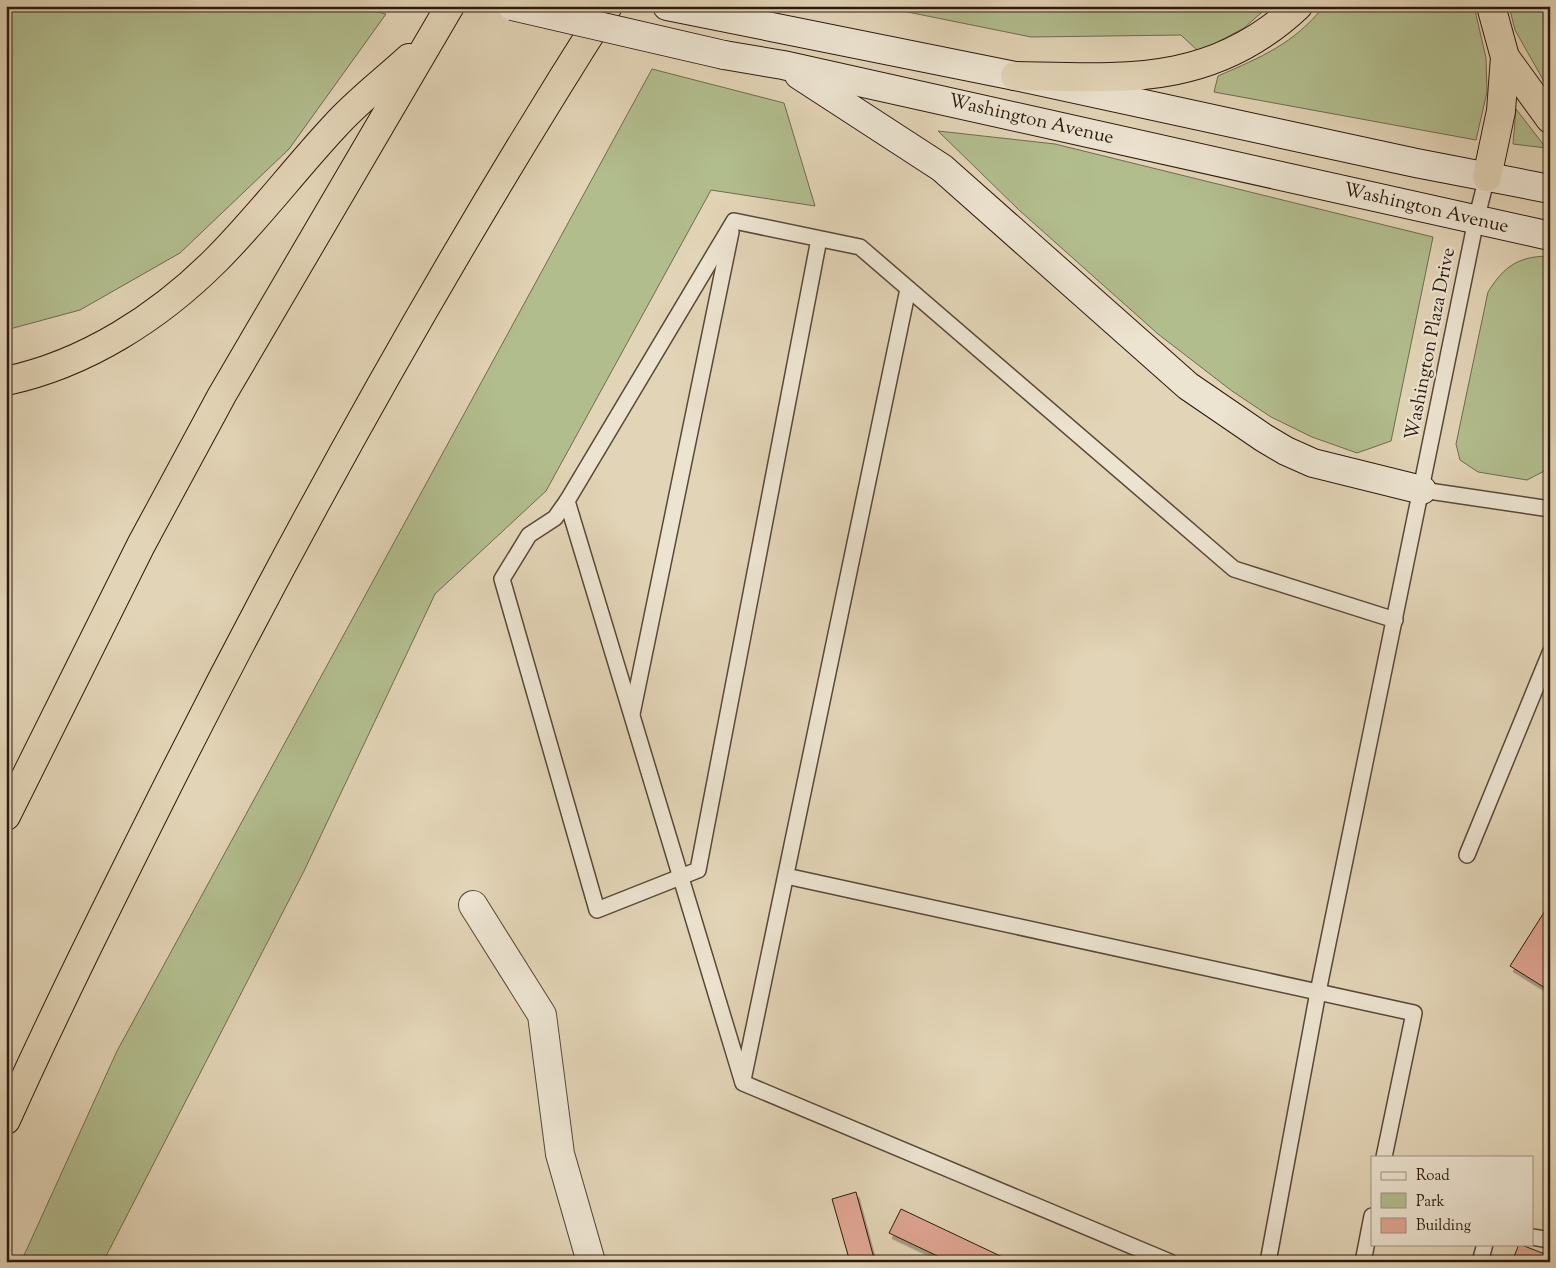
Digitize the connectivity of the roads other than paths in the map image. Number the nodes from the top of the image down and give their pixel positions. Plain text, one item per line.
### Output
1 (450, 6) edge
2 (512, 6) edge
3 (608, 6) edge
4 (629, 6) edge
5 (667, 6) edge
6 (1298, 6) edge
7 (1491, 6) edge
8 (429, 40) junction
9 (580, 49) junction
10 (1505, 58) junction
11 (783, 65) junction
12 (1015, 76) junction
13 (1550, 119) edge
14 (1488, 177) junction
15 (1550, 189) edge
16 (734, 220) junction
17 (1476, 220) junction
18 (1550, 236) edge
19 (819, 239) junction
20 (908, 289) junction
21 (6, 381) edge
22 (1422, 490) junction
23 (567, 501) junction
24 (1550, 509) edge
25 (1395, 620) junction
26 (1550, 653) edge
27 (632, 716) junction
28 (6, 816) edge
29 (1467, 855) dead end
30 (786, 876) junction
31 (681, 877) junction
32 (472, 905) dead end
33 (1318, 992) junction
34 (743, 1083) junction
35 (6, 1120) edge
36 (1384, 1156) edge
37 (1371, 1221) edge
38 (1534, 1237) edge
39 (1550, 1240) edge
40 (1484, 1246) edge
41 (591, 1262) edge
42 (1170, 1262) edge
43 (1268, 1262) edge
44 (1363, 1262) edge
45 (1480, 1262) edge

1 - 8 highway
2 - 11 main road, Washington Avenue, bridge
3 - 9 highway
4 - 9 highway
5 - 12 main road, Washington Avenue
6 - 12 highway
7 - 10 highway
8 - 21 highway
8 - 28 highway
9 - 35 highway
10 - 13 highway
10 - 14 highway
11 - 17 main road, Washington Avenue
11 - 22 main road
12 - 14 main road, Washington Avenue
14 - 15 main road, Washington Avenue
14 - 17 lane, Washington Plaza Drive
16 - 19 lane
16 - 23 lane
16 - 27 lane
17 - 18 main road, Washington Avenue
17 - 22 lane, Washington Plaza Drive
19 - 20 lane
19 - 31 lane
20 - 25 lane
20 - 30 lane
22 - 24 lane
22 - 25 lane, Washington Plaza Drive
23 - 27 lane
23 - 31 lane
25 - 33 lane, Washington Plaza Drive
26 - 29 lane
27 - 31 lane
30 - 33 lane
30 - 34 lane
31 - 34 lane
32 - 41 main road
33 - 36 lane
33 - 43 lane, Washington Plaza Drive
34 - 42 lane
37 - 44 lane
38 - 39 lane
40 - 45 lane

